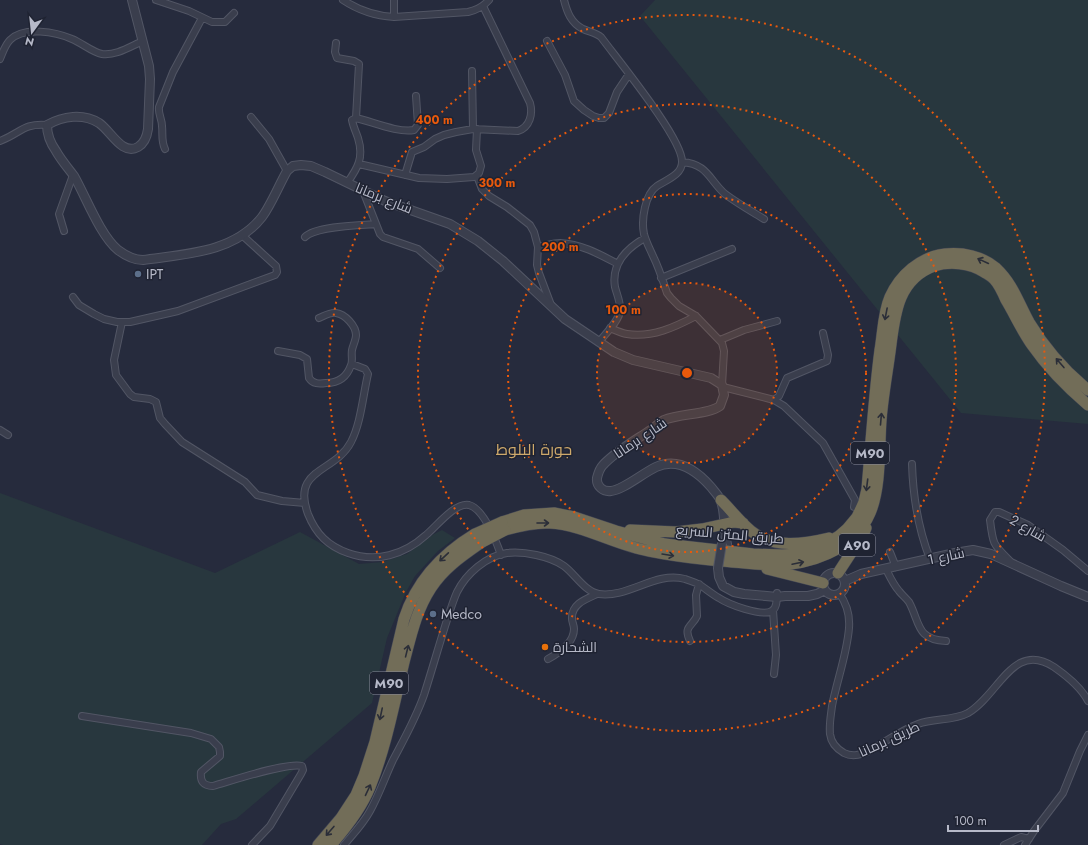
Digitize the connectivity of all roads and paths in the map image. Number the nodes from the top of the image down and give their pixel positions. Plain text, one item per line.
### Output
1 (132, 0) edge
2 (156, 0) edge
3 (343, 0) edge
4 (394, 0) edge
5 (489, 0) edge
6 (564, 0) edge
7 (483, 6) junction
8 (234, 13) dead end
9 (394, 17) junction
10 (202, 18) junction
11 (547, 40) dead end
12 (143, 41) junction
13 (336, 43) dead end
14 (0, 59) edge
15 (472, 71) dead end
16 (629, 74) junction
17 (416, 96) dead end
18 (159, 112) junction
19 (251, 117) dead end
20 (148, 118) junction
21 (356, 118) junction
22 (47, 125) junction
23 (475, 129) junction
24 (0, 141) edge
25 (165, 149) dead end
26 (682, 162) junction
27 (359, 164) junction
28 (287, 171) junction
29 (73, 175) junction
30 (405, 175) junction
31 (477, 176) junction
32 (347, 183) junction
33 (363, 191) junction
34 (764, 219) dead end
35 (376, 224) junction
36 (64, 230) dead end
37 (243, 236) junction
38 (305, 237) dead end
39 (645, 238) junction
40 (538, 247) junction
41 (732, 250) dead end
42 (618, 264) junction
43 (440, 268) dead end
44 (662, 278) junction
45 (73, 297) dead end
46 (551, 306) junction
47 (696, 316) junction
48 (319, 318) dead end
49 (777, 321) dead end
50 (122, 322) junction
51 (610, 328) junction
52 (823, 333) dead end
53 (720, 340) junction
54 (599, 342) junction
55 (278, 351) dead end
56 (352, 364) junction
57 (723, 386) junction
58 (1088, 390) edge
59 (774, 400) junction
60 (1088, 405) edge
61 (0, 430) edge
62 (8, 434) dead end
63 (912, 464) dead end
64 (721, 500) junction
65 (305, 503) junction
66 (854, 507) dead end
67 (870, 513) junction
68 (743, 523) junction
69 (724, 524) junction
70 (503, 526) junction
71 (616, 531) junction
72 (839, 536) junction
73 (479, 538) junction
74 (890, 552) dead end
75 (501, 555) junction
76 (930, 559) junction
77 (756, 564) junction
78 (1013, 564) junction
79 (896, 567) junction
80 (886, 569) junction
81 (1088, 571) edge
82 (842, 577) junction
83 (699, 584) junction
84 (824, 587) junction
85 (839, 593) junction
86 (597, 594) junction
87 (780, 596) junction
88 (1088, 597) edge
89 (773, 610) junction
90 (690, 641) dead end
91 (946, 641) dead end
92 (548, 659) dead end
93 (774, 674) dead end
94 (1088, 701) edge
95 (82, 716) dead end
96 (1088, 735) edge
97 (1029, 839) junction
98 (252, 845) edge
99 (318, 845) edge
100 (331, 845) edge
101 (344, 845) edge
102 (1004, 845) edge
103 (1025, 845) edge

1 - 12 street
2 - 10 street
3 - 9 street
4 - 9 street
5 - 7 street
6 - 16 street
7 - 9 street
7 - 23 street
8 - 10 street
10 - 18 street
11 - 16 street
12 - 14 street
12 - 20 street
13 - 21 street
15 - 23 street
16 - 26 street
17 - 21 street
18 - 20 street
18 - 25 street
19 - 28 street
20 - 22 street
21 - 27 street
22 - 24 street
22 - 29 street
23 - 30 street
23 - 31 street
26 - 34 street
26 - 39 street
27 - 30 street
27 - 32 street
28 - 32 street, شارع برمانا
28 - 37 street
29 - 36 street
29 - 37 street
30 - 31 street
31 - 40 street
32 - 33 street, شارع برمانا
33 - 35 street
33 - 46 street, شارع برمانا
35 - 38 street
35 - 43 street
37 - 50 street
39 - 42 street
39 - 44 street
40 - 42 street
40 - 46 street
41 - 44 street
42 - 51 street
44 - 47 street
45 - 50 street
46 - 54 street, شارع برمانا
47 - 51 street
47 - 53 street
48 - 56 street
49 - 53 street
50 - 65 street
51 - 54 street
52 - 59 street
53 - 57 street
54 - 57 street, شارع برمانا
55 - 56 street
56 - 65 street
57 - 59 street
57 - 64 street, شارع برمانا
58 -> 72 highway, طريق المتن السريع / M90
59 - 66 street
67 -> 60 highway, طريق المتن السريع / M90
61 - 62 street
63 - 76 street
64 - 68 highway
64 - 69 street
65 - 75 street
77 -> 67 highway, طريق المتن السريع / M90
67 - 82 highway, A90
68 - 69 highway
68 - 72 highway
69 - 71 highway
69 - 87 street, bridge
70 - 71 highway, طريق المتن السريع / M90
70 - 73 highway, طريق المتن السريع / M90, bridge
70 -> 77 highway, طريق المتن السريع / M90
71 - 72 highway, طريق المتن السريع / M90
73 -> 99 highway, طريق المتن السريع / M90
100 -> 73 highway, طريق المتن السريع / M90
74 - 79 street
75 - 86 street
75 - 101 street
76 - 78 street, شارع 1
76 - 79 street, شارع 1
77 - 84 highway
78 - 81 street, شارع 2
78 - 88 street, شارع 1
79 - 80 street, شارع 1
80 - 82 street, شارع 1
80 - 91 street
82 - 84 street
82 - 85 street
83 - 86 street
83 - 89 street
83 - 90 street
84 - 85 street
84 - 87 street
85 - 94 street, طريق برمانا
86 - 92 street
87 - 89 street
89 - 93 street
95 - 98 street
96 - 97 street
97 - 102 street
97 - 103 street

